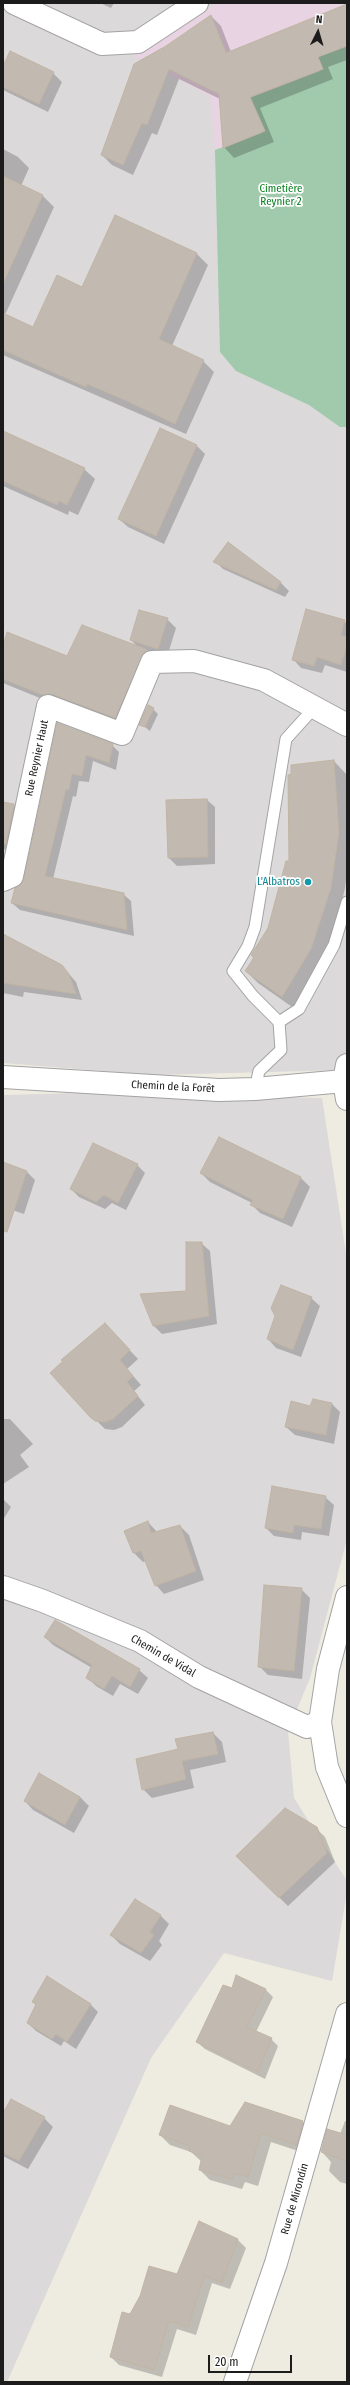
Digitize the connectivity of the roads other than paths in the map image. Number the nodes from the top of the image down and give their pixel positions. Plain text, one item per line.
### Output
1 (14, 3) edge
2 (197, 3) edge
3 (314, 708) junction
4 (347, 725) edge
5 (3, 880) edge
6 (347, 902) edge
7 (279, 1022) junction
8 (3, 1077) edge
9 (346, 1082) edge
10 (255, 1089) junction
11 (3, 1588) edge
12 (347, 1597) edge
13 (320, 1722) junction
14 (347, 1816) edge
15 (347, 2014) edge
16 (235, 2382) edge

1 - 2 street
3 - 4 street, Rue Reynier Haut
3 - 5 street, Rue Reynier Haut
3 - 7 lane
6 - 7 lane
7 - 10 lane
8 - 10 street, Chemin de la Forêt
9 - 10 street, Chemin de la Forêt
11 - 13 street, Chemin de Vidal
12 - 13 street
13 - 14 street
15 - 16 street, Rue de Mirondin

